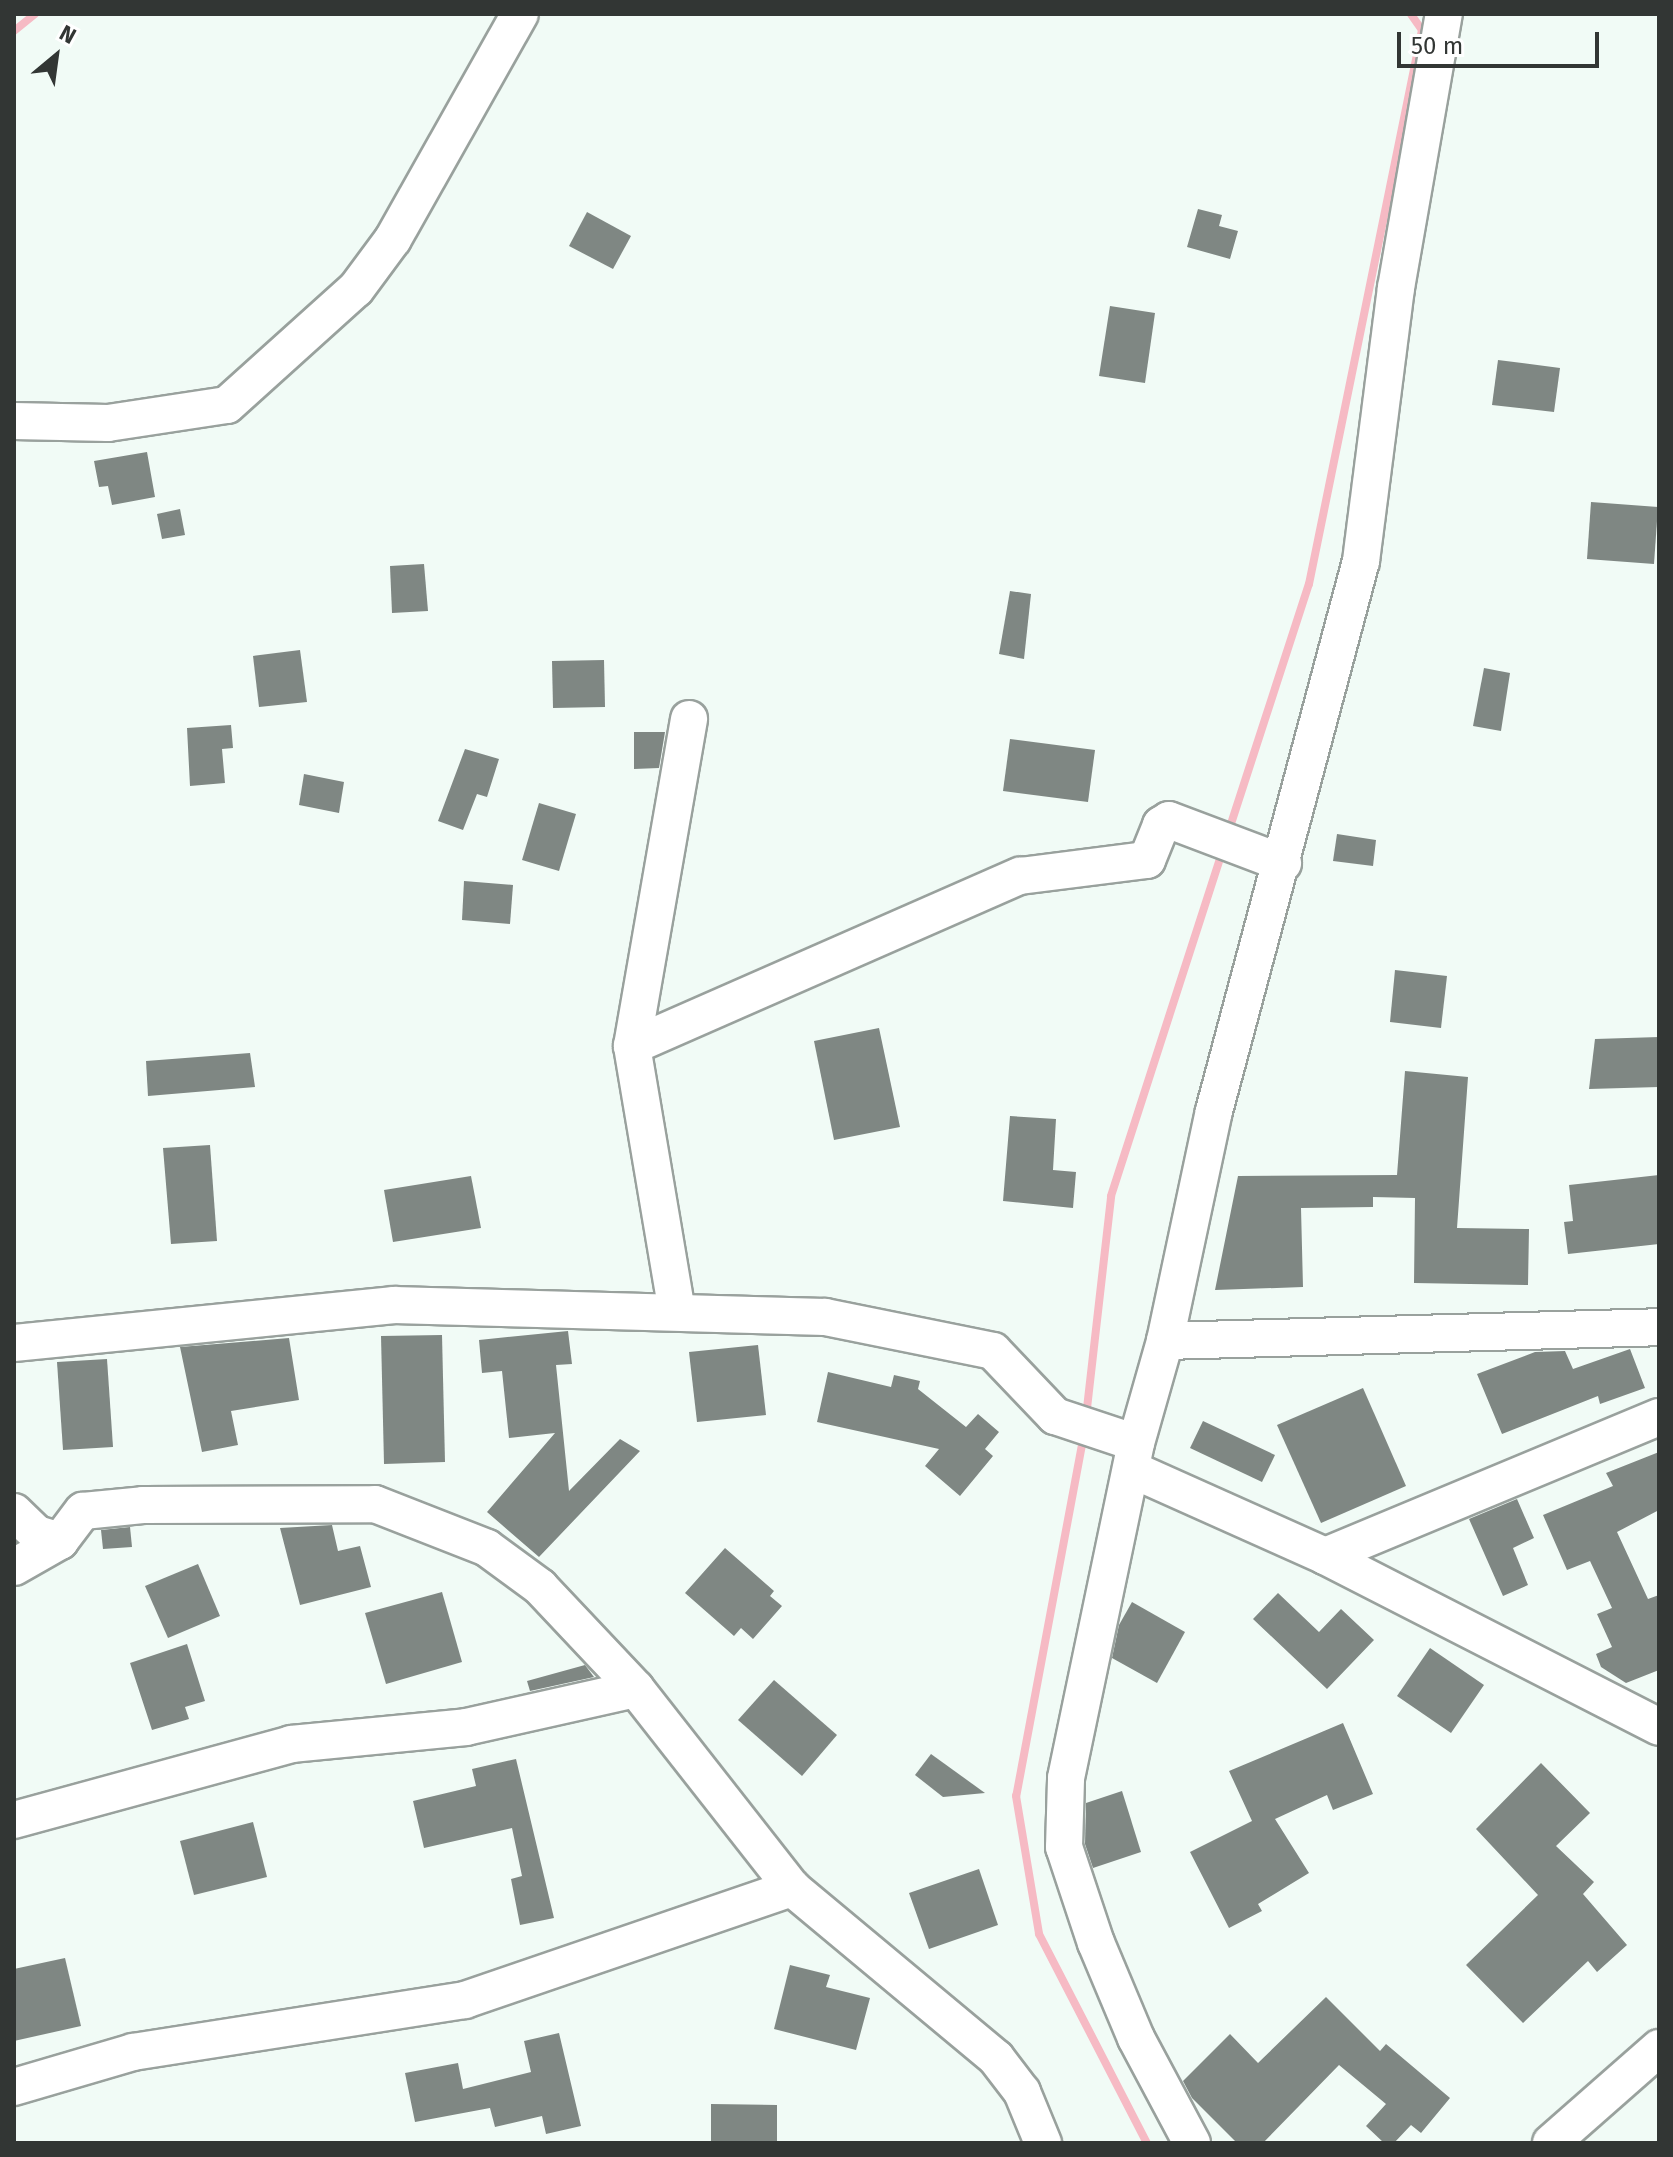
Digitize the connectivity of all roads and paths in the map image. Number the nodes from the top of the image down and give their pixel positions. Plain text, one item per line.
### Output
1 (520, 14) edge
2 (1444, 14) edge
3 (14, 421) edge
4 (689, 719) dead end
5 (1270, 858) junction
6 (632, 1046) junction
7 (677, 1312) junction
8 (1659, 1327) edge
9 (1165, 1341) junction
10 (14, 1343) edge
11 (1659, 1417) edge
12 (1129, 1451) junction
13 (14, 1512) edge
14 (60, 1541) junction
15 (1325, 1556) junction
16 (14, 1567) edge
17 (636, 1689) junction
18 (1659, 1727) edge
19 (14, 1820) edge
20 (792, 1888) junction
21 (1659, 2048) edge
22 (14, 2087) edge
23 (1043, 2143) edge
24 (1192, 2143) edge
25 (1551, 2143) edge

1 - 3 street
2 - 5 street
4 - 6 street
5 - 6 street
5 - 9 street
6 - 7 street
7 - 10 street
7 - 12 street
8 - 9 street
9 - 12 street
11 - 15 street
12 - 15 street
12 - 24 street
13 - 14 street
14 - 16 street
14 - 17 street
15 - 18 street
17 - 19 street
17 - 20 street
20 - 22 street
20 - 23 street
21 - 25 street

